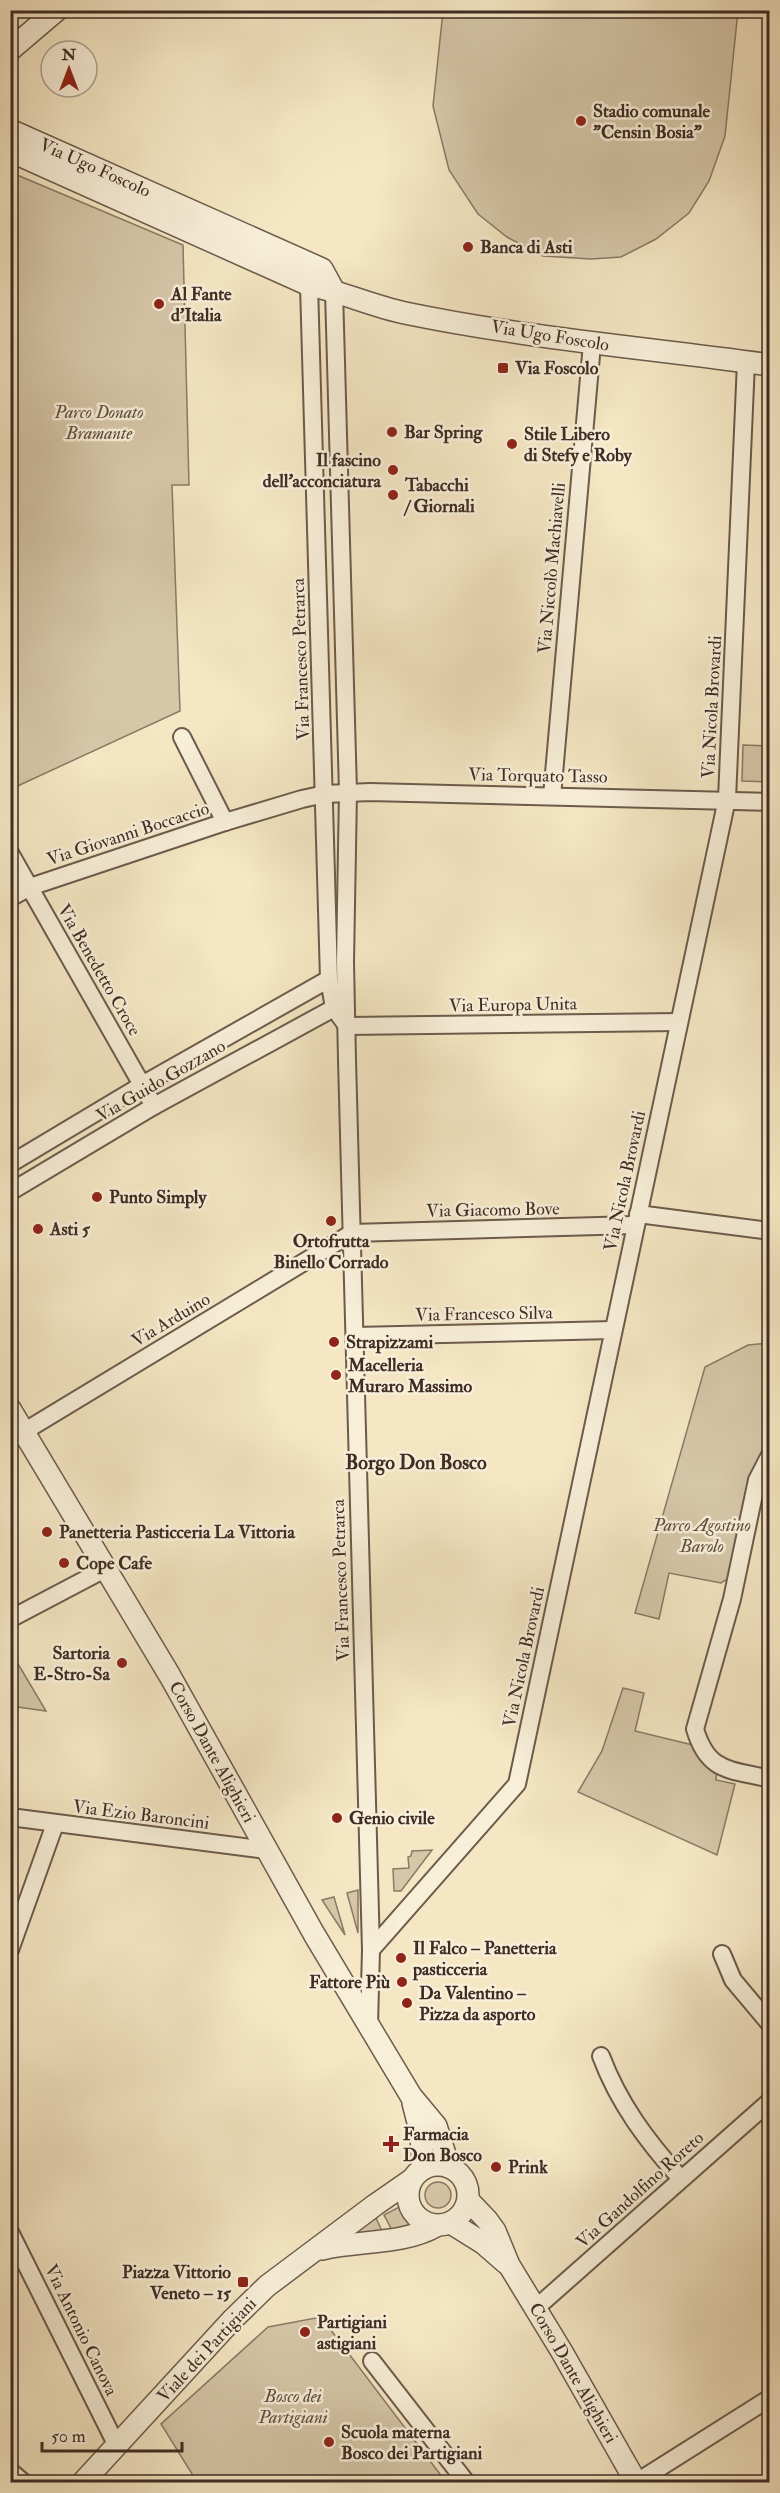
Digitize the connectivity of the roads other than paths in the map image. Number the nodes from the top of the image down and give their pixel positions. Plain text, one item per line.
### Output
1 (57, 10) edge
2 (10, 51) edge
3 (10, 130) edge
4 (10, 151) edge
5 (309, 285) junction
6 (334, 291) junction
7 (592, 344) junction
8 (746, 362) junction
9 (770, 365) edge
10 (183, 737) dead end
11 (348, 792) junction
12 (325, 794) junction
13 (552, 796) junction
14 (727, 799) junction
15 (770, 802) edge
16 (225, 822) junction
17 (10, 854) edge
18 (30, 887) junction
19 (10, 898) edge
20 (329, 979) junction
21 (334, 1008) junction
22 (679, 1022) junction
23 (347, 1026) junction
24 (142, 1085) junction
25 (154, 1106) junction
26 (10, 1164) edge
27 (10, 1192) edge
28 (637, 1220) junction
29 (770, 1231) edge
30 (352, 1233) junction
31 (613, 1330) junction
32 (355, 1336) junction
33 (10, 1409) edge
34 (17, 1436) edge
35 (770, 1455) edge
36 (105, 1569) junction
37 (10, 1619) edge
38 (770, 1779) edge
39 (10, 1817) edge
40 (55, 1824) junction
41 (267, 1850) junction
42 (10, 1950) edge
43 (371, 1950) junction
44 (722, 1954) dead end
45 (770, 2024) edge
46 (369, 2025) junction
47 (601, 2056) dead end
48 (411, 2096) junction
49 (770, 2101) edge
50 (449, 2167) junction
51 (417, 2175) junction
52 (681, 2179) junction
53 (468, 2200) junction
54 (443, 2224) junction
55 (10, 2232) edge
56 (312, 2251) junction
57 (509, 2265) junction
58 (536, 2308) junction
59 (372, 2361) dead end
60 (770, 2398) edge
61 (117, 2446) junction
62 (10, 2471) edge
63 (23, 2482) edge
64 (83, 2482) edge
65 (466, 2482) edge
66 (636, 2482) edge

1 - 2 street
3 - 6 street, Via Ugo Foscolo
4 - 5 street, Via Ugo Foscolo
5 - 6 street, Via Ugo Foscolo
5 - 12 street, Via Francesco Petrarca
6 - 7 street, Via Ugo Foscolo
6 - 11 street, Via Francesco Petrarca
7 - 8 street, Via Ugo Foscolo
7 - 13 street, Via Niccolò Machiavelli
8 - 9 street, Via Ugo Foscolo
8 - 14 street, Via Nicola Brovardi
10 - 16 street, Via Giovanni Boccaccio
11 - 12 street, Via Giovanni Boccaccio
11 - 13 street, Via Torquato Tasso
11 - 23 street, Via Francesco Petrarca
12 - 16 street, Via Giovanni Boccaccio
12 - 20 street, Via Francesco Petrarca
13 - 14 street, Via Torquato Tasso
14 - 15 street, Via Torquato Tasso
14 - 22 street, Via Nicola Brovardi
16 - 18 street, Via Giovanni Boccaccio
17 - 18 street, Via Benedetto Croce
18 - 19 street, Via Giovanni Boccaccio
18 - 24 street, Via Benedetto Croce
20 - 21 street, Via Francesco Petrarca
20 - 24 street, Via Guido Gozzano
21 - 23 street, Via Francesco Petrarca
21 - 25 street, Via Guido Gozzano
22 - 23 street, Via Europa Unita
22 - 28 street, Via Nicola Brovardi
23 - 30 street, Via Francesco Petrarca
24 - 25 street, Via Benedetto Croce
24 - 26 street, Via Guido Gozzano
25 - 27 street, Via Guido Gozzano
28 - 29 street, Via Giacomo Bove
28 - 30 street, Via Giacomo Bove
28 - 31 street, Via Nicola Brovardi
30 - 32 street, Via Francesco Petrarca
30 - 34 street, Via Arduino
31 - 32 street, Via Francesco Silva
31 - 43 street, Via Nicola Brovardi
32 - 43 street, Via Francesco Petrarca
33 - 34 street, Corso Dante Alighieri
34 - 36 street, Corso Dante Alighieri
35 - 38 street
36 - 37 street
36 - 41 street, Corso Dante Alighieri
39 - 40 street, Via Ezio Baroncini
40 - 41 street, Via Ezio Baroncini
40 - 42 street
41 - 46 street, Corso Dante Alighieri
43 - 46 street, Via Francesco Petrarca
44 - 45 street
46 - 48 street, Corso Dante Alighieri
47 - 52 street
48 - 50 street, Corso Dante Alighieri
48 - 51 street, Corso Dante Alighieri
49 - 52 street, Via Gandolfino Roreto
50 - 51 street
50 - 53 street
51 - 54 street
51 - 56 street, Viale dei Partigiani
52 - 58 street, Via Gandolfino Roreto
53 - 54 street
53 - 57 street, Corso Dante Alighieri
54 - 56 street, Viale dei Partigiani
54 - 57 street, Corso Dante Alighieri
55 - 61 street, Via Antonio Canova
56 - 61 street, Viale dei Partigiani
57 - 58 street, Corso Dante Alighieri
58 - 66 street, Corso Dante Alighieri
59 - 65 street
60 - 66 street
61 - 64 street, Viale dei Partigiani
62 - 63 street

